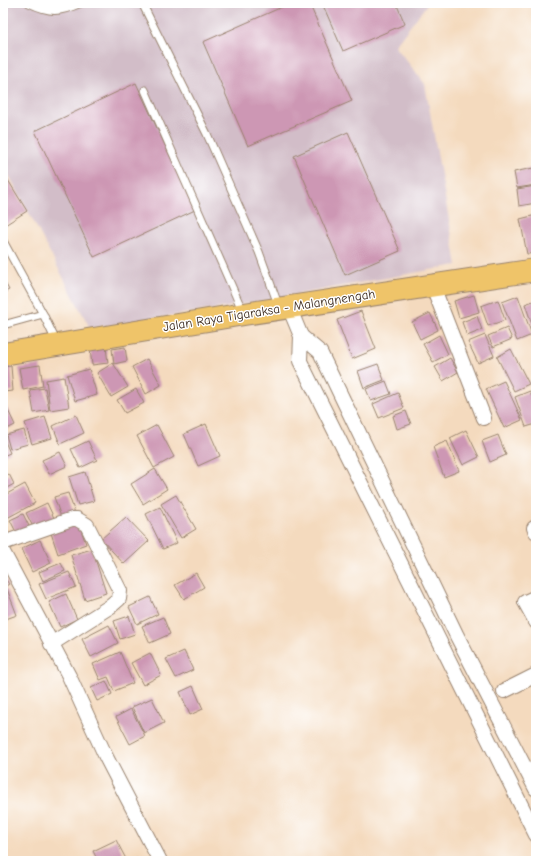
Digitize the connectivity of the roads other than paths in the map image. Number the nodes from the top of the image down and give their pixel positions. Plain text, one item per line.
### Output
1 (29, 3) edge
2 (81, 3) edge
3 (142, 3) edge
4 (145, 90) dead end
5 (3, 241) edge
6 (536, 270) edge
7 (432, 284) junction
8 (285, 308) junction
9 (43, 314) junction
10 (244, 314) junction
11 (3, 325) edge
12 (301, 336) junction
13 (58, 345) junction
14 (3, 354) edge
15 (484, 418) dead end
16 (536, 527) edge
17 (536, 532) edge
18 (3, 543) edge
19 (3, 552) edge
20 (536, 597) edge
21 (536, 622) edge
22 (51, 644) junction
23 (536, 675) edge
24 (504, 691) dead end
25 (536, 789) edge
26 (536, 835) edge
27 (160, 861) edge

1 - 2 lane
3 - 8 lane
4 - 10 lane
5 - 9 lane
6 - 7 main road, Jalan Raya Tigaraksa - Malangnengah
7 - 8 main road, Jalan Raya Tigaraksa - Malangnengah
7 - 15 street
8 - 10 main road, Jalan Raya Tigaraksa - Malangnengah
8 - 12 street
9 - 11 lane
9 - 13 lane
10 - 13 main road, Jalan Raya Tigaraksa - Malangnengah
12 - 25 street
12 - 26 street
13 - 14 main road, Jalan Raya Tigaraksa - Malangnengah
16 - 17 street
18 - 22 street
19 - 22 street
20 - 21 street
22 - 27 street
23 - 24 street

